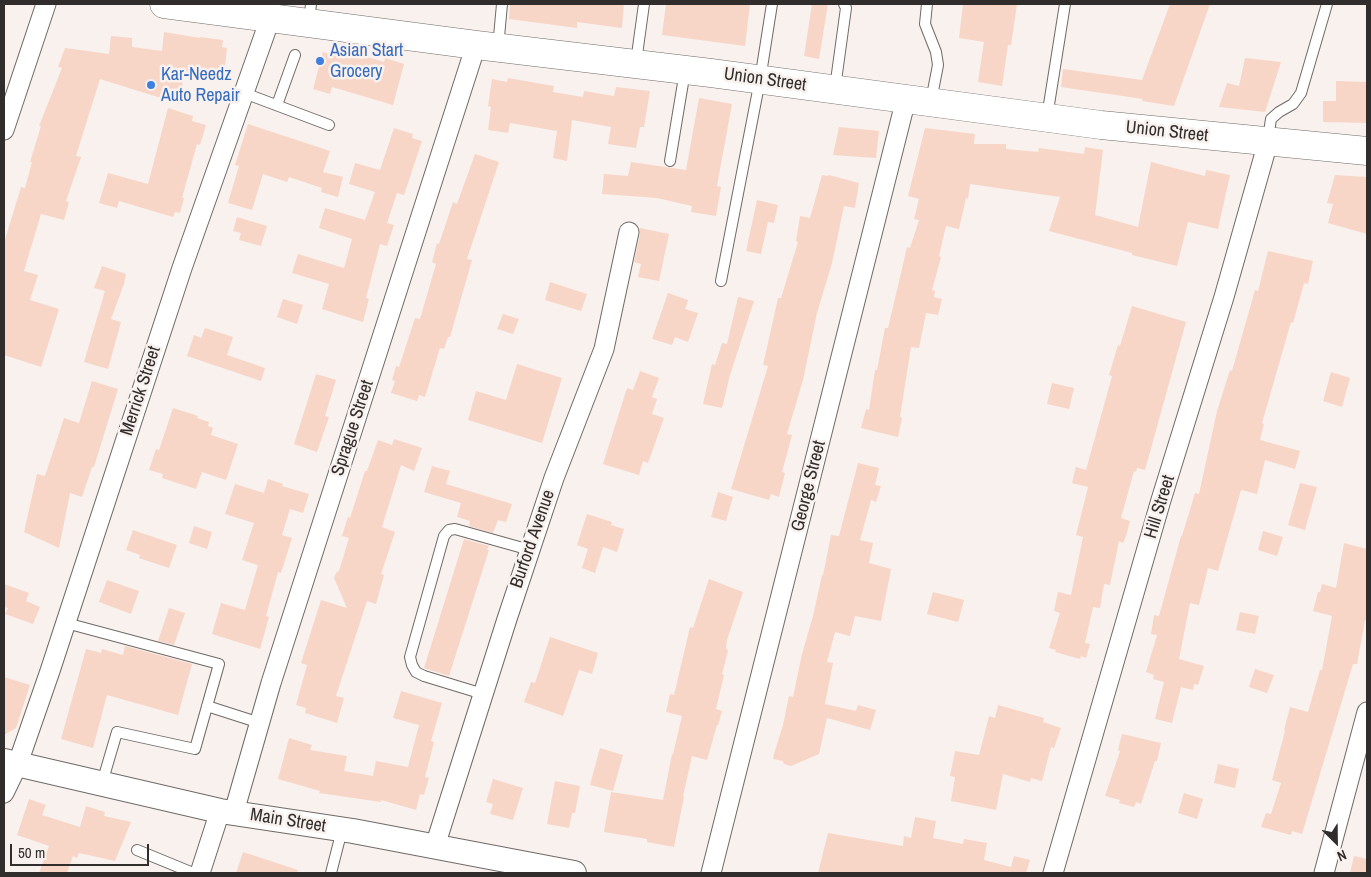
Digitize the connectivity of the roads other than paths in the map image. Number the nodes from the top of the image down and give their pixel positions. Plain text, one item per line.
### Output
1 (46, 4) edge
2 (164, 4) edge
3 (502, 4) edge
4 (644, 4) edge
5 (772, 4) edge
6 (844, 4) edge
7 (927, 4) edge
8 (1065, 4) edge
9 (1326, 4) edge
10 (310, 14) edge
11 (270, 19) junction
12 (487, 47) junction
13 (295, 55) dead end
14 (636, 64) junction
15 (686, 70) junction
16 (760, 80) junction
17 (834, 89) junction
18 (244, 93) junction
19 (918, 101) junction
20 (277, 106) junction
21 (1047, 118) junction
22 (329, 125) dead end
23 (4, 130) edge
24 (1268, 142) junction
25 (1367, 151) edge
26 (670, 161) dead end
27 (629, 232) dead end
28 (721, 281) dead end
29 (530, 550) junction
30 (66, 623) junction
31 (483, 694) junction
32 (207, 706) junction
33 (1367, 712) edge
34 (260, 722) junction
35 (10, 764) edge
36 (102, 784) junction
37 (4, 793) edge
38 (227, 811) junction
39 (342, 830) junction
40 (435, 846) junction
41 (136, 850) dead end
42 (535, 869) edge
43 (193, 873) edge
44 (200, 873) edge
45 (331, 873) edge
46 (574, 873) edge
47 (711, 873) edge
48 (1052, 873) edge
49 (1324, 873) edge

1 - 23 street
2 - 11 main road, Union Street
3 - 12 lane
4 - 14 lane
5 - 16 lane
6 - 17 lane
7 - 19 lane
8 - 21 lane
9 - 24 lane
10 - 11 main road, Union Street
10 - 12 main road, Union Street
11 - 18 street, Merrick Street
12 - 14 main road, Union Street
12 - 34 street, Sprague Street
13 - 20 lane
14 - 15 main road, Union Street
15 - 16 main road, Union Street
15 - 26 lane
16 - 17 main road, Union Street
16 - 28 lane
17 - 19 main road, Union Street
18 - 20 lane
18 - 30 street, Merrick Street
19 - 21 main road, Union Street
19 - 47 street, George Street
20 - 22 lane
21 - 24 main road, Union Street
24 - 25 main road, Union Street
24 - 48 street, Hill Street
27 - 29 street, Burford Avenue
29 - 31 street, Burford Avenue
29 - 31 lane
30 - 32 lane
30 - 35 street, Merrick Street
31 - 40 street, Burford Avenue
32 - 34 lane
32 - 36 lane
33 - 49 street
34 - 38 street, Sprague Street
35 - 36 street, Main Street
35 - 37 street, Merrick Street
36 - 38 street, Main Street
38 - 39 street, Main Street
38 - 44 street, Sprague Street
39 - 40 street, Main Street
39 - 45 lane
40 - 42 street, Main Street
41 - 43 lane
42 - 46 street, Main Street

